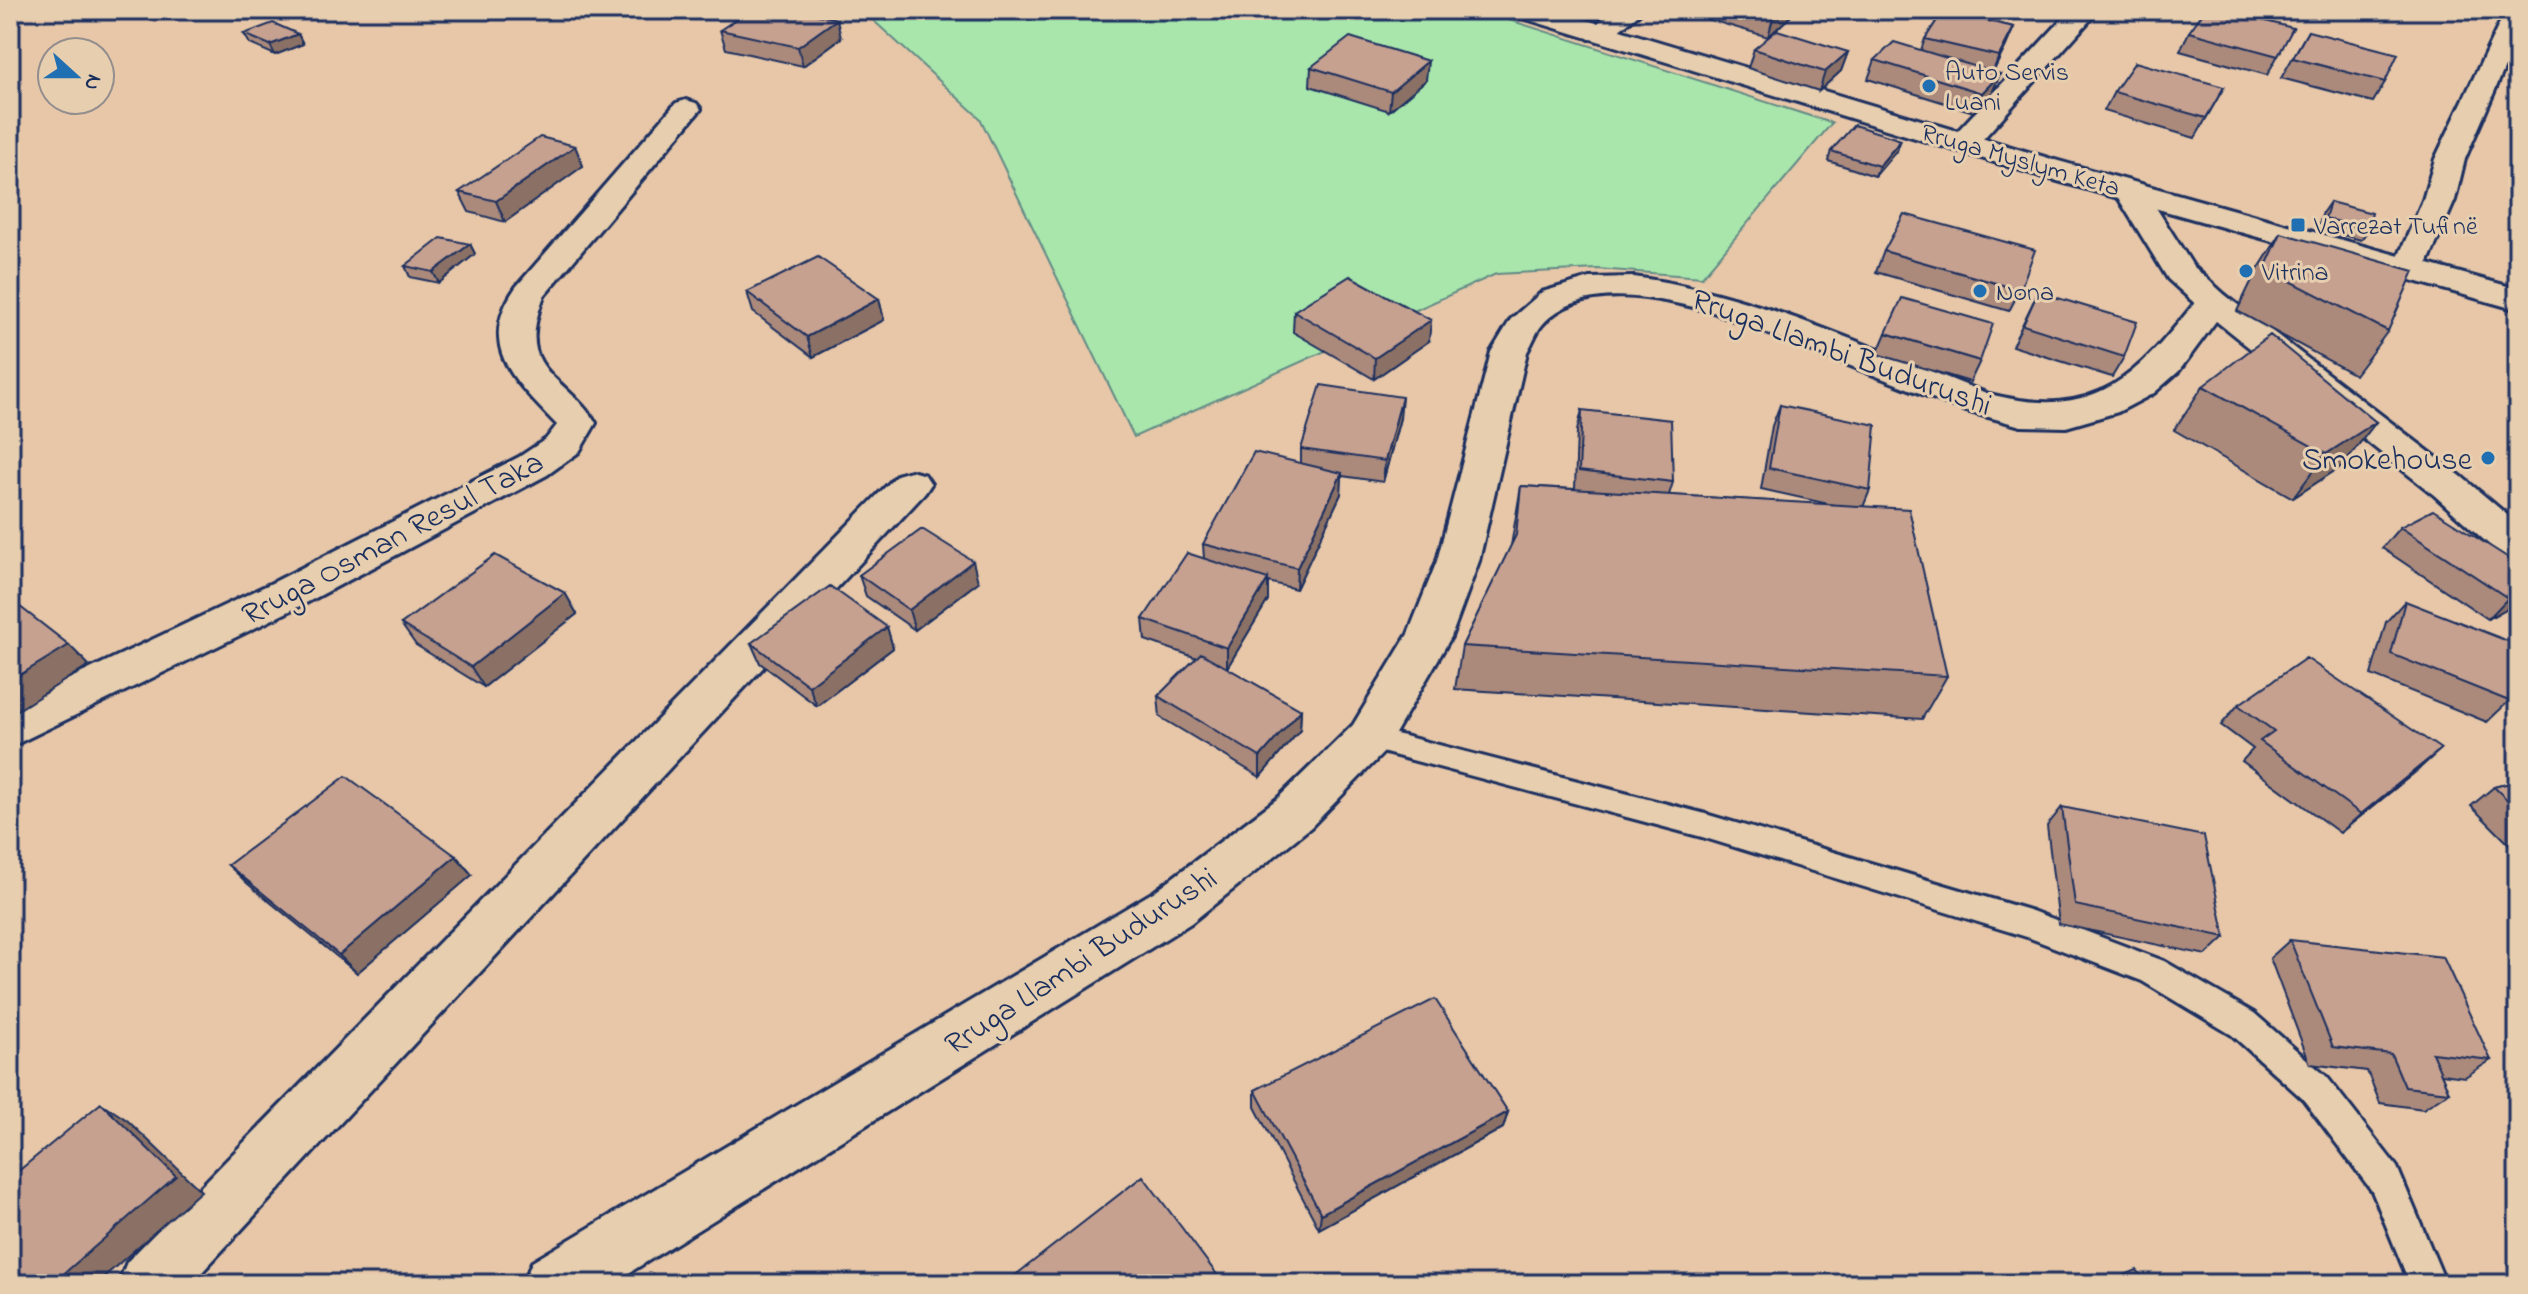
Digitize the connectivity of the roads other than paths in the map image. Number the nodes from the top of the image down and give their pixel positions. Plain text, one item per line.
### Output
1 (1525, 10) edge
2 (1630, 10) edge
3 (2086, 10) edge
4 (2518, 13) edge
5 (1599, 33) junction
6 (686, 109) dead end
7 (1963, 143) junction
8 (2130, 191) junction
9 (2410, 269) junction
10 (2518, 300) edge
11 (2213, 302) junction
12 (911, 484) dead end
13 (2518, 547) edge
14 (10, 729) edge
15 (1369, 738) junction
16 (149, 1284) edge
17 (554, 1284) edge
18 (2428, 1284) edge

1 - 5 street, Rruga Myslym Keta
2 - 5 street
3 - 7 street
4 - 9 street
5 - 7 street, Rruga Myslym Keta
6 - 14 street, Rruga Osman Resul Taka
7 - 8 street, Rruga Myslym Keta
8 - 9 street, Rruga Myslym Keta
8 - 11 street
9 - 10 street, Rruga Myslym Keta
11 - 13 street
11 - 15 street, Rruga Llambi Budurushi
12 - 16 street
15 - 17 street, Rruga Llambi Budurushi
15 - 18 lane

